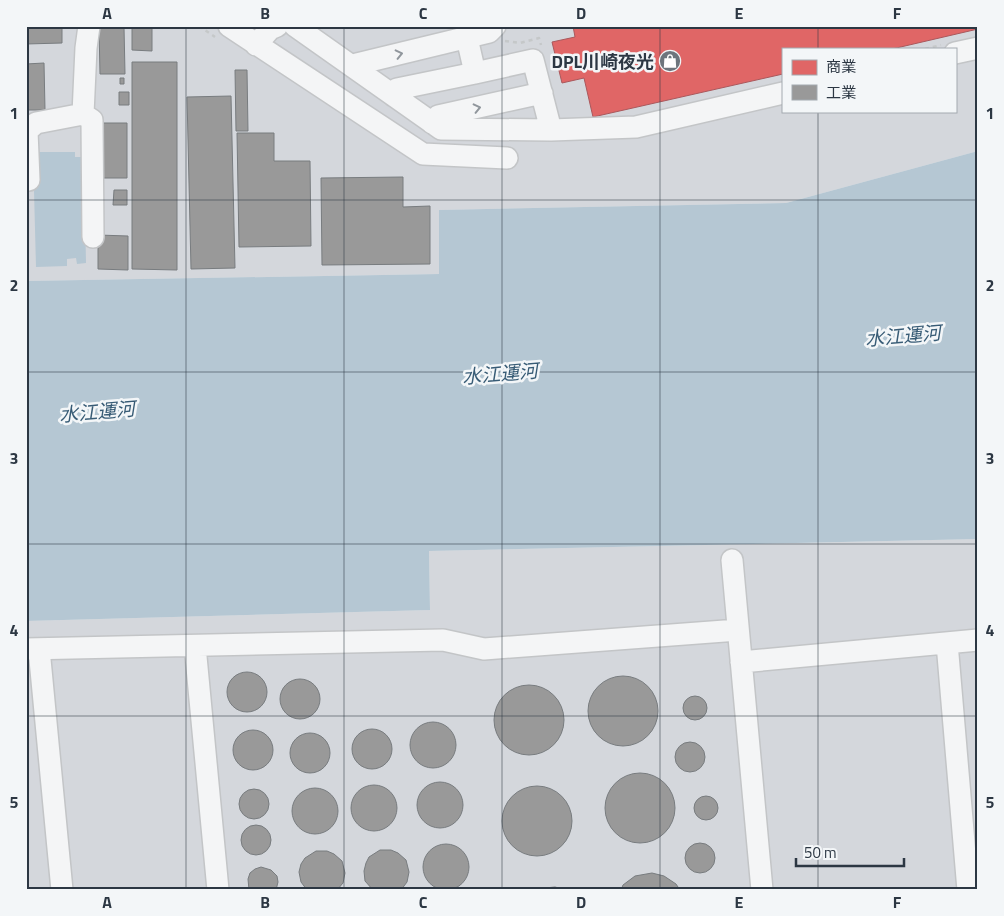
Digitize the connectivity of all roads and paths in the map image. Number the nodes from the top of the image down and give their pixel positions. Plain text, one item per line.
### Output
1 (89, 26) edge
2 (229, 26) edge
3 (276, 26) edge
4 (295, 26) edge
5 (495, 26) edge
6 (466, 38) junction
7 (256, 44) junction
8 (978, 48) edge
9 (956, 54) edge
10 (353, 67) junction
11 (474, 74) junction
12 (542, 93) junction
13 (782, 93) edge
14 (394, 96) junction
15 (83, 114) junction
16 (432, 123) junction
17 (551, 130) junction
18 (27, 156) edge
19 (507, 158) dead end
20 (29, 180) dead end
21 (93, 237) dead end
22 (732, 560) dead end
23 (738, 630) junction
24 (978, 640) edge
25 (947, 643) junction
26 (195, 646) junction
27 (33, 649) edge
28 (741, 662) junction
29 (62, 890) edge
30 (218, 890) edge
31 (762, 890) edge
32 (968, 890) edge

1 - 15 street
2 - 7 street
3 - 7 street
4 - 10 street
5 - 6 street
10 -> 6 street
6 - 11 street
7 - 19 street
8 - 9 street
10 - 14 street
11 - 12 street
11 - 14 street
16 -> 12 street
12 - 17 street
13 - 17 street
14 - 16 street
15 - 18 street
15 - 21 street
16 - 17 street
18 - 20 street
22 - 23 street
23 - 26 street
23 - 28 street
24 - 25 street
25 - 28 street
25 - 32 street
26 - 27 street
26 - 30 street
27 - 29 street
28 - 31 street

